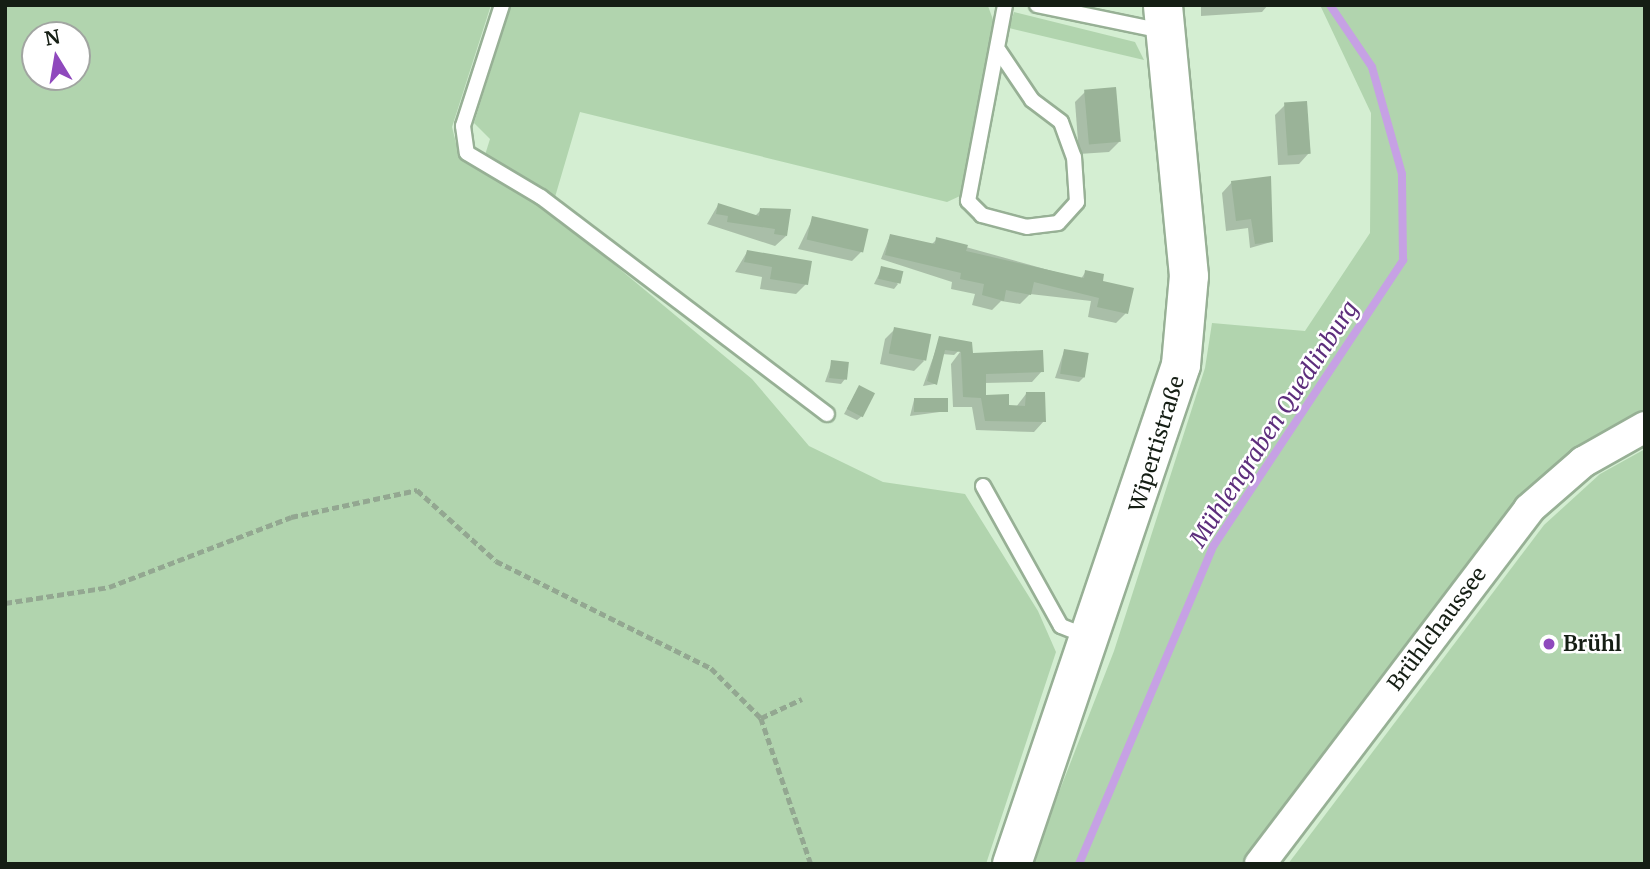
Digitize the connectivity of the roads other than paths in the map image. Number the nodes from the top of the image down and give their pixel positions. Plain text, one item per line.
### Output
1 (502, 5) edge
2 (1005, 5) edge
3 (1037, 5) edge
4 (1165, 19) edge
5 (999, 51) junction
6 (827, 414) dead end
7 (1645, 427) edge
8 (983, 486) dead end
9 (1092, 639) junction
10 (1012, 864) edge
11 (1260, 864) edge

1 - 6 lane
2 - 5 lane
3 - 4 lane
4 - 9 street, Wipertistraße
5 - 5 lane
7 - 11 street, Brühlchaussee
8 - 9 lane
9 - 10 street, Wipertistraße

